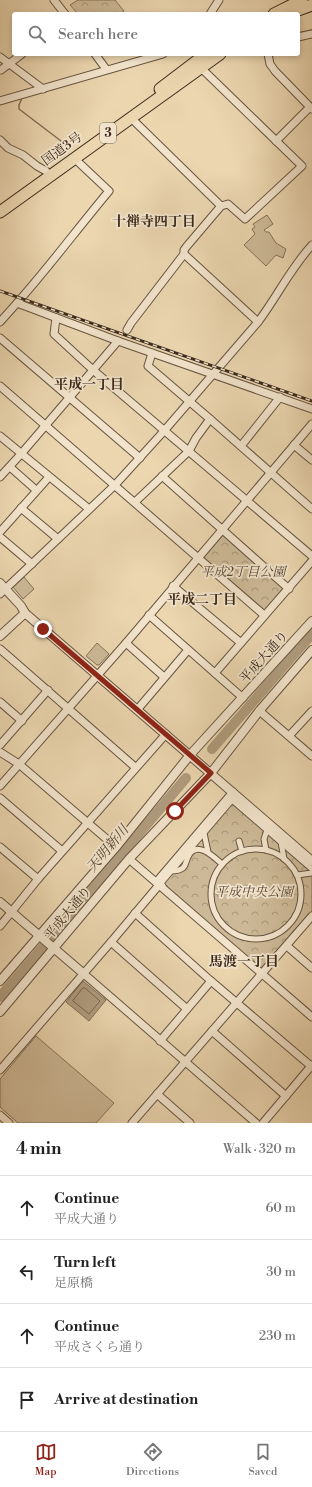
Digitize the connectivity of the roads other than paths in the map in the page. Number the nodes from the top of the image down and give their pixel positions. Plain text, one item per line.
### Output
1 (54, 0) edge
2 (219, 0) edge
3 (302, 0) edge
4 (312, 5) edge
5 (63, 12) edge
6 (211, 12) edge
7 (278, 12) edge
8 (293, 12) edge
9 (312, 34) edge
10 (300, 37) edge
11 (19, 56) edge
12 (96, 56) edge
13 (155, 56) edge
14 (205, 56) edge
15 (216, 56) edge
16 (268, 56) edge
17 (0, 57) edge
18 (8, 63) junction
19 (198, 65) junction
20 (106, 69) junction
21 (1, 70) edge
22 (43, 89) junction
23 (0, 101) edge
24 (311, 108) edge
25 (130, 117) junction
26 (0, 140) edge
27 (276, 141) junction
28 (74, 158) junction
29 (46, 171) junction
30 (0, 204) edge
31 (221, 206) junction
32 (0, 212) edge
33 (312, 245) edge
34 (184, 254) junction
35 (17, 304) junction
36 (56, 318) junction
37 (0, 322) edge
38 (258, 322) junction
39 (127, 330) dead end
40 (0, 338) edge
41 (118, 341) junction
42 (152, 353) junction
43 (93, 370) junction
44 (213, 374) junction
45 (0, 386) edge
46 (69, 398) junction
47 (280, 398) junction
48 (190, 401) junction
49 (312, 408) edge
50 (210, 419) junction
51 (312, 424) edge
52 (45, 425) junction
53 (164, 431) junction
54 (0, 436) edge
55 (294, 445) junction
56 (240, 446) junction
57 (188, 451) junction
58 (21, 454) junction
59 (140, 458) junction
60 (312, 460) edge
61 (10, 467) junction
62 (270, 472) junction
63 (49, 476) junction
64 (162, 476) junction
65 (0, 477) edge
66 (115, 485) junction
67 (36, 490) junction
68 (246, 501) junction
69 (135, 502) junction
70 (21, 508) junction
71 (89, 509) junction
72 (312, 509) edge
73 (222, 529) junction
74 (0, 532) edge
75 (0, 537) edge
76 (58, 539) junction
77 (312, 556) edge
78 (198, 557) junction
79 (312, 561) edge
80 (32, 564) junction
81 (173, 586) junction
82 (2, 589) edge
83 (289, 589) junction
84 (25, 613) junction
85 (149, 615) junction
86 (264, 615) junction
87 (312, 621) edge
88 (0, 636) edge
89 (241, 642) junction
90 (126, 643) junction
91 (0, 648) edge
92 (188, 650) junction
93 (312, 650) edge
94 (214, 673) junction
95 (97, 675) junction
96 (164, 677) junction
97 (48, 690) junction
98 (243, 698) junction
99 (0, 702) edge
100 (68, 708) junction
101 (136, 710) junction
102 (260, 710) junction
103 (312, 711) edge
104 (22, 721) junction
105 (166, 734) junction
106 (289, 736) junction
107 (0, 745) edge
108 (0, 752) edge
109 (190, 756) junction
110 (312, 756) edge
111 (19, 764) junction
112 (135, 767) junction
113 (211, 773) junction
114 (0, 786) edge
115 (232, 797) junction
116 (0, 798) edge
117 (87, 823) junction
118 (267, 830) junction
119 (204, 832) junction
120 (239, 841) dead end
121 (281, 842) junction
122 (0, 846) edge
123 (116, 847) junction
124 (266, 850) junction
125 (62, 851) junction
126 (242, 851) junction
127 (208, 852) junction
128 (129, 859) junction
129 (284, 859) junction
130 (312, 861) edge
131 (222, 864) junction
132 (312, 868) edge
133 (171, 871) junction
134 (312, 873) edge
135 (297, 875) junction
136 (38, 879) junction
137 (162, 887) junction
138 (0, 902) edge
139 (12, 912) junction
140 (135, 913) junction
141 (312, 917) edge
142 (0, 926) edge
143 (41, 937) junction
144 (111, 942) junction
145 (287, 946) junction
146 (53, 947) junction
147 (312, 968) edge
148 (262, 973) junction
149 (84, 974) junction
150 (0, 981) edge
151 (211, 981) junction
152 (237, 1002) junction
153 (187, 1009) junction
154 (0, 1012) edge
155 (312, 1017) edge
156 (212, 1031) junction
157 (160, 1040) junction
158 (185, 1062) junction
159 (1, 1066) edge
160 (312, 1066) edge
161 (157, 1094) junction
162 (286, 1096) junction
163 (0, 1115) edge
164 (9, 1123) edge
165 (132, 1123) edge
166 (190, 1123) edge
167 (256, 1123) edge
168 (262, 1123) edge

1 - 5 street
2 - 6 street
3 - 7 highway
4 - 8 highway
9 - 10 street
11 - 18 street
12 - 20 street
13 - 20 street
14 - 19 highway, 国道3号 / 3
15 - 19 highway, 国道3号 / 3
16 - 24 street
17 - 18 street
18 - 21 street
18 - 22 street
19 - 25 highway, 国道3号 / 3
19 - 27 street
19 - 29 highway, 国道3号 / 3
20 - 22 street
22 - 23 street
24 - 27 street
25 - 28 highway, 国道3号 / 3
25 - 31 street
26 - 29 street
27 - 31 street
28 - 32 highway, 国道3号 / 3
28 - 35 street
29 - 30 highway, 国道3号 / 3
31 - 34 street
33 - 38 street
34 - 38 street
34 - 39 street
35 - 36 street
35 - 37 street
36 - 41 street
36 - 43 street
38 - 44 street
40 - 46 street
41 - 42 street
41 - 43 street
42 - 44 street
42 - 48 street
43 - 46 street
43 - 53 street
44 - 47 street
44 - 48 street
45 - 52 street
46 - 52 street
46 - 59 street
47 - 49 street
47 - 56 street
48 - 50 street
48 - 53 street
50 - 56 street
50 - 57 street
51 - 55 street
52 - 58 street
52 - 66 street
53 - 57 street
53 - 59 street
54 - 58 street
55 - 60 street
55 - 62 street
56 - 62 street
57 - 64 street
57 - 68 street
58 - 61 street
58 - 63 street
59 - 66 street
61 - 65 street
61 - 67 street
62 - 68 street
62 - 72 street
63 - 67 street
63 - 71 street
64 - 69 street
64 - 73 street
66 - 69 street
66 - 71 street
67 - 70 street
68 - 73 street
68 - 77 street
69 - 78 street
70 - 74 street
70 - 76 street
71 - 76 street
73 - 78 street
73 - 83 street
75 - 80 street
76 - 80 street
78 - 81 street
78 - 86 street
79 - 83 street
80 - 82 street
81 - 85 street
81 - 89 street
82 - 84 street
83 - 86 street
84 - 88 street
84 - 95 street
85 - 90 street
85 - 92 street
86 - 89 street
87 - 98 street, 平成大通り
89 - 94 street
90 - 95 street
90 - 96 street
91 - 97 street
92 - 94 street
92 - 96 street
93 - 102 street, 平成大通り
94 - 98 street
95 - 100 street
95 - 101 street
96 - 101 street
97 - 100 street
97 - 104 street
98 - 109 street, 平成大通り
99 - 104 street
100 - 111 street
100 - 112 street
101 - 105 street
102 - 106 street
102 - 113 street, 平成大通り
103 - 106 street
104 - 107 street
105 - 109 street
105 - 112 street
106 - 110 street
108 - 111 street
109 - 113 street
109 - 123 street, 平成大通り
111 - 114 street
111 - 117 street
112 - 117 street
113 - 115 street
113 - 128 street, 平成大通り
115 - 118 street
115 - 119 street
115 - 130 street
115 - 137 street
116 - 125 street
117 - 123 street
117 - 125 street
118 - 121 street
118 - 124 street
119 - 127 street
119 - 133 street
120 - 126 street
121 - 129 street
121 - 132 street
122 - 136 street
123 - 143 street, 平成大通り
124 - 126 street
124 - 129 street
125 - 136 street
126 - 131 street
127 - 131 street
127 - 133 street
128 - 137 street
128 - 146 street, 平成大通り
129 - 135 street
131 - 135 street
133 - 137 street
134 - 135 street
136 - 139 street
137 - 140 street
137 - 148 street
138 - 139 street
139 - 142 street
139 - 143 street
140 - 144 street
140 - 151 street
141 - 145 street
143 - 146 street
143 - 150 street, 平成大通り
144 - 149 street
144 - 153 street
145 - 147 street
145 - 148 street
146 - 149 street
146 - 154 street, 平成大通り
148 - 152 street
148 - 155 street
149 - 157 street
149 - 159 street
151 - 152 street
151 - 153 street
152 - 156 street
152 - 160 street
153 - 157 street
156 - 158 street
156 - 162 street
157 - 158 street
158 - 161 street
158 - 167 street
160 - 162 street
161 - 165 street
161 - 166 street
162 - 168 street
163 - 164 street

